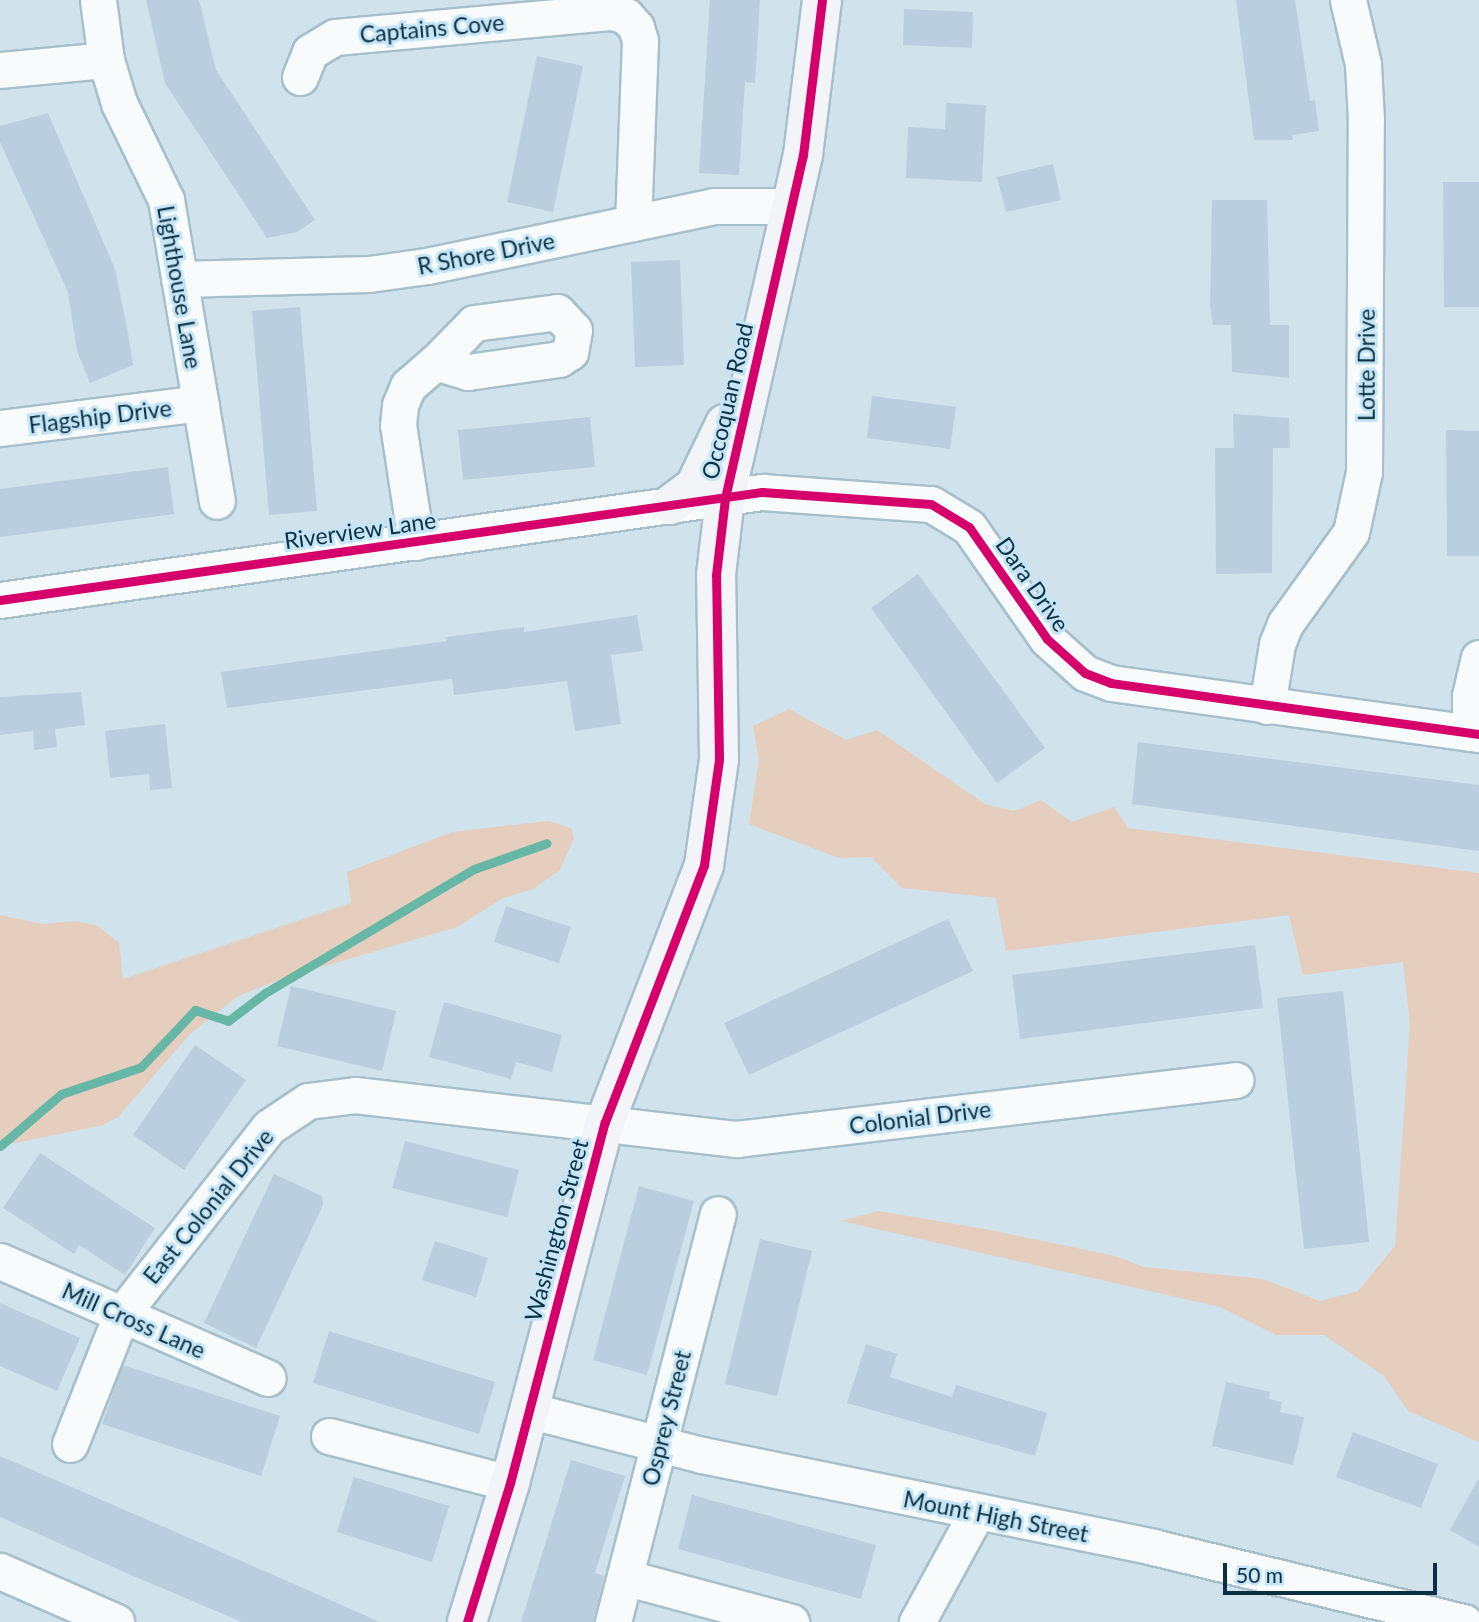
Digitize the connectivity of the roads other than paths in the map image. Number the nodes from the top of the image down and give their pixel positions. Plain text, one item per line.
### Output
1 (99, 0) edge
2 (822, 0) edge
3 (1348, 0) edge
4 (106, 60) junction
5 (0, 70) edge
6 (300, 77) dead end
7 (791, 206) junction
8 (633, 223) junction
9 (179, 279) junction
10 (758, 348) junction
11 (436, 362) dead end
12 (200, 403) junction
13 (0, 428) edge
14 (725, 498) junction
15 (217, 501) dead end
16 (670, 506) junction
17 (416, 542) junction
18 (0, 600) edge
19 (1479, 658) edge
20 (1267, 706) junction
21 (1475, 734) edge
22 (706, 856) joint
23 (1236, 1080) dead end
24 (605, 1122) junction
25 (718, 1214) dead end
26 (0, 1261) edge
27 (121, 1315) junction
28 (268, 1378) dead end
29 (528, 1410) junction
30 (329, 1436) dead end
31 (659, 1443) junction
32 (70, 1444) dead end
33 (510, 1483) junction
34 (976, 1514) junction
35 (0, 1571) edge
36 (627, 1578) junction
37 (46, 1608) edge
38 (736, 1615) edge
39 (116, 1622) edge
40 (467, 1622) edge
41 (613, 1622) edge
42 (791, 1622) edge
43 (917, 1622) edge
44 (1464, 1622) edge

1 - 4 street, Lighthouse Lane
2 - 7 street, Occoquan Road
3 - 20 street, Lotte Drive
4 - 5 street
4 - 9 street, Lighthouse Lane
6 - 8 street, Captains Cove
7 - 8 street, R Shore Drive
7 - 10 street, Occoquan Road
8 - 9 street, R Shore Drive
9 - 12 street, Lighthouse Lane
10 - 14 street, Occoquan Road
10 - 16 street
11 - 17 street
12 - 13 street, Flagship Drive
12 - 15 street, Lighthouse Lane
14 - 16 street, Riverview Lane
14 - 20 street, Dara Drive
14 - 22 street, Occoquan Road
16 - 17 street, Riverview Lane
17 - 18 street, Riverview Lane
19 - 21 street, Dara Drive
20 - 21 street, Dara Drive
22 - 24 street, Washington Street
23 - 24 street, Colonial Drive
24 - 27 street, East Colonial Drive
24 - 29 street, Washington Street
25 - 31 street, Osprey Street
26 - 27 street, Mill Cross Lane
27 - 28 street, Mill Cross Lane
27 - 32 street, East Colonial Drive
29 - 31 street, Mount High Street
29 - 33 street, Washington Street
30 - 33 street
31 - 34 street, Mount High Street
31 - 36 street, Osprey Street
33 - 40 street, Washington Street
34 - 43 street
34 - 44 street, Mount High Street
35 - 37 street
36 - 38 street
36 - 41 street, Osprey Street
37 - 39 street
38 - 42 street

